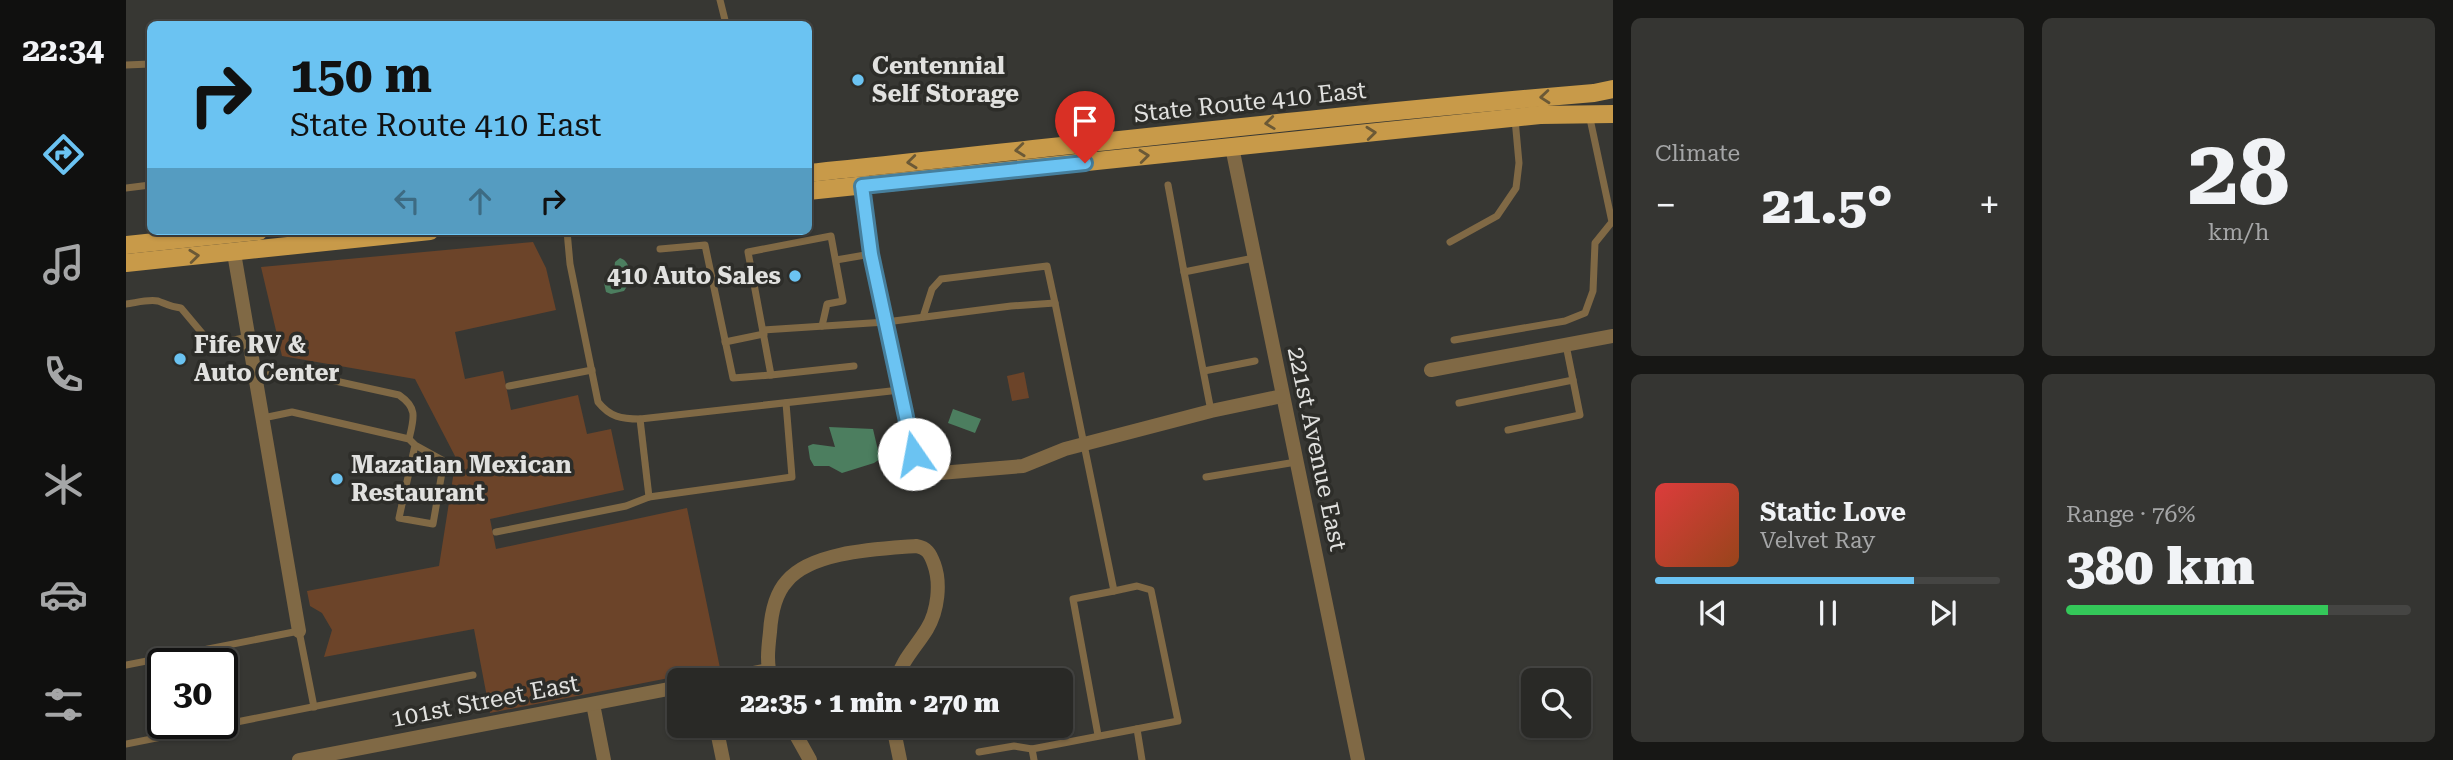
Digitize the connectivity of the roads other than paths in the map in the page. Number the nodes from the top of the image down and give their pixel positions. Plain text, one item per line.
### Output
1 (720, 0) edge
2 (725, 21) edge
3 (147, 64) edge
4 (126, 65) edge
5 (1613, 89) edge
6 (1589, 113) junction
7 (1613, 114) edge
8 (1515, 118) junction
9 (1232, 147) junction
10 (861, 167) junction
11 (812, 173) edge
12 (147, 185) edge
13 (1168, 185) dead end
14 (862, 186) junction
15 (126, 188) edge
16 (812, 191) edge
17 (221, 235) edge
18 (394, 235) edge
19 (566, 235) edge
20 (1450, 242) dead end
21 (126, 245) edge
22 (660, 249) dead end
23 (234, 253) junction
24 (871, 254) junction
25 (1254, 258) junction
26 (836, 260) junction
27 (126, 263) edge
28 (1184, 272) junction
29 (1055, 303) junction
30 (126, 304) edge
31 (923, 317) junction
32 (886, 322) junction
33 (822, 326) junction
34 (764, 332) junction
35 (1613, 336) edge
36 (248, 337) junction
37 (1454, 340) dead end
38 (725, 342) junction
39 (1566, 345) junction
40 (1255, 361) dead end
41 (854, 366) dead end
42 (592, 370) junction
43 (1431, 370) dead end
44 (1204, 371) junction
45 (771, 375) junction
46 (255, 377) junction
47 (1573, 380) junction
48 (509, 386) dead end
49 (900, 390) junction
50 (1282, 396) junction
51 (786, 403) junction
52 (1459, 403) dead end
53 (1212, 411) junction
54 (263, 418) junction
55 (639, 419) junction
56 (1508, 430) dead end
57 (412, 442) junction
58 (1084, 445) junction
59 (1296, 462) junction
60 (1206, 477) dead end
61 (649, 497) junction
62 (496, 533) dead end
63 (1114, 590) junction
64 (299, 631) junction
65 (126, 665) edge
66 (770, 668) edge
67 (902, 668) edge
68 (473, 676) dead end
69 (667, 689) edge
70 (593, 704) junction
71 (314, 707) junction
72 (1137, 729) junction
73 (1098, 735) junction
74 (718, 738) edge
75 (798, 738) edge
76 (895, 738) edge
77 (126, 744) edge
78 (1032, 749) junction
79 (979, 752) dead end
80 (299, 760) edge
81 (604, 760) edge
82 (723, 760) edge
83 (810, 760) edge
84 (900, 760) edge
85 (1034, 760) edge
86 (1141, 760) edge
87 (1357, 760) edge

1 - 2 lane
3 - 4 lane
5 -> 10 main road, State Route 410 East
6 - 7 main road, State Route 410 East
6 - 8 main road, State Route 410 East
6 - 37 lane
9 -> 8 main road, State Route 410 East
8 - 20 lane
14 -> 9 main road, State Route 410 East
9 - 25 street, 221st Avenue East
10 - 11 main road, State Route 410 East
10 - 14 street
12 - 15 lane
13 - 28 lane
14 - 16 main road, State Route 410 East
14 - 24 street
17 - 21 main road
18 - 23 main road
19 - 42 lane
22 - 38 lane
27 -> 23 main road
23 - 36 street
24 - 26 lane
24 - 32 street
25 - 28 lane
25 - 50 street, 221st Avenue East
26 - 33 lane
26 - 34 lane
28 - 44 lane
29 - 31 lane
29 - 31 lane
29 - 58 lane
30 - 36 lane
31 - 32 lane
32 - 33 lane
32 - 49 street
33 - 34 lane
34 - 38 lane
34 - 45 lane
35 - 39 street
36 - 46 street
38 - 45 lane
39 - 43 street
39 - 47 lane
40 - 44 lane
41 - 45 lane
42 - 48 lane
42 - 55 lane
44 - 53 lane
46 - 54 street
46 - 57 lane
47 - 52 lane
47 - 56 lane
49 - 51 lane
49 - 58 street
50 - 53 street
50 - 59 street, 221st Avenue East
51 - 55 lane
51 - 61 lane
53 - 58 street
54 - 57 lane
54 - 64 street
55 - 61 lane
57 - 57 lane
58 - 63 lane
59 - 60 lane
59 - 87 street, 221st Avenue East
61 - 62 lane
63 - 72 lane
63 - 73 lane
64 - 65 lane
64 - 71 lane
66 - 67 street
68 - 71 lane
69 - 70 street, 101st Street East
70 - 80 street, 101st Street East
70 - 81 street
71 - 77 lane
72 - 73 lane
72 - 86 lane
73 - 78 lane
74 - 82 street
75 - 83 street
76 - 84 street
78 - 79 lane
78 - 85 lane

